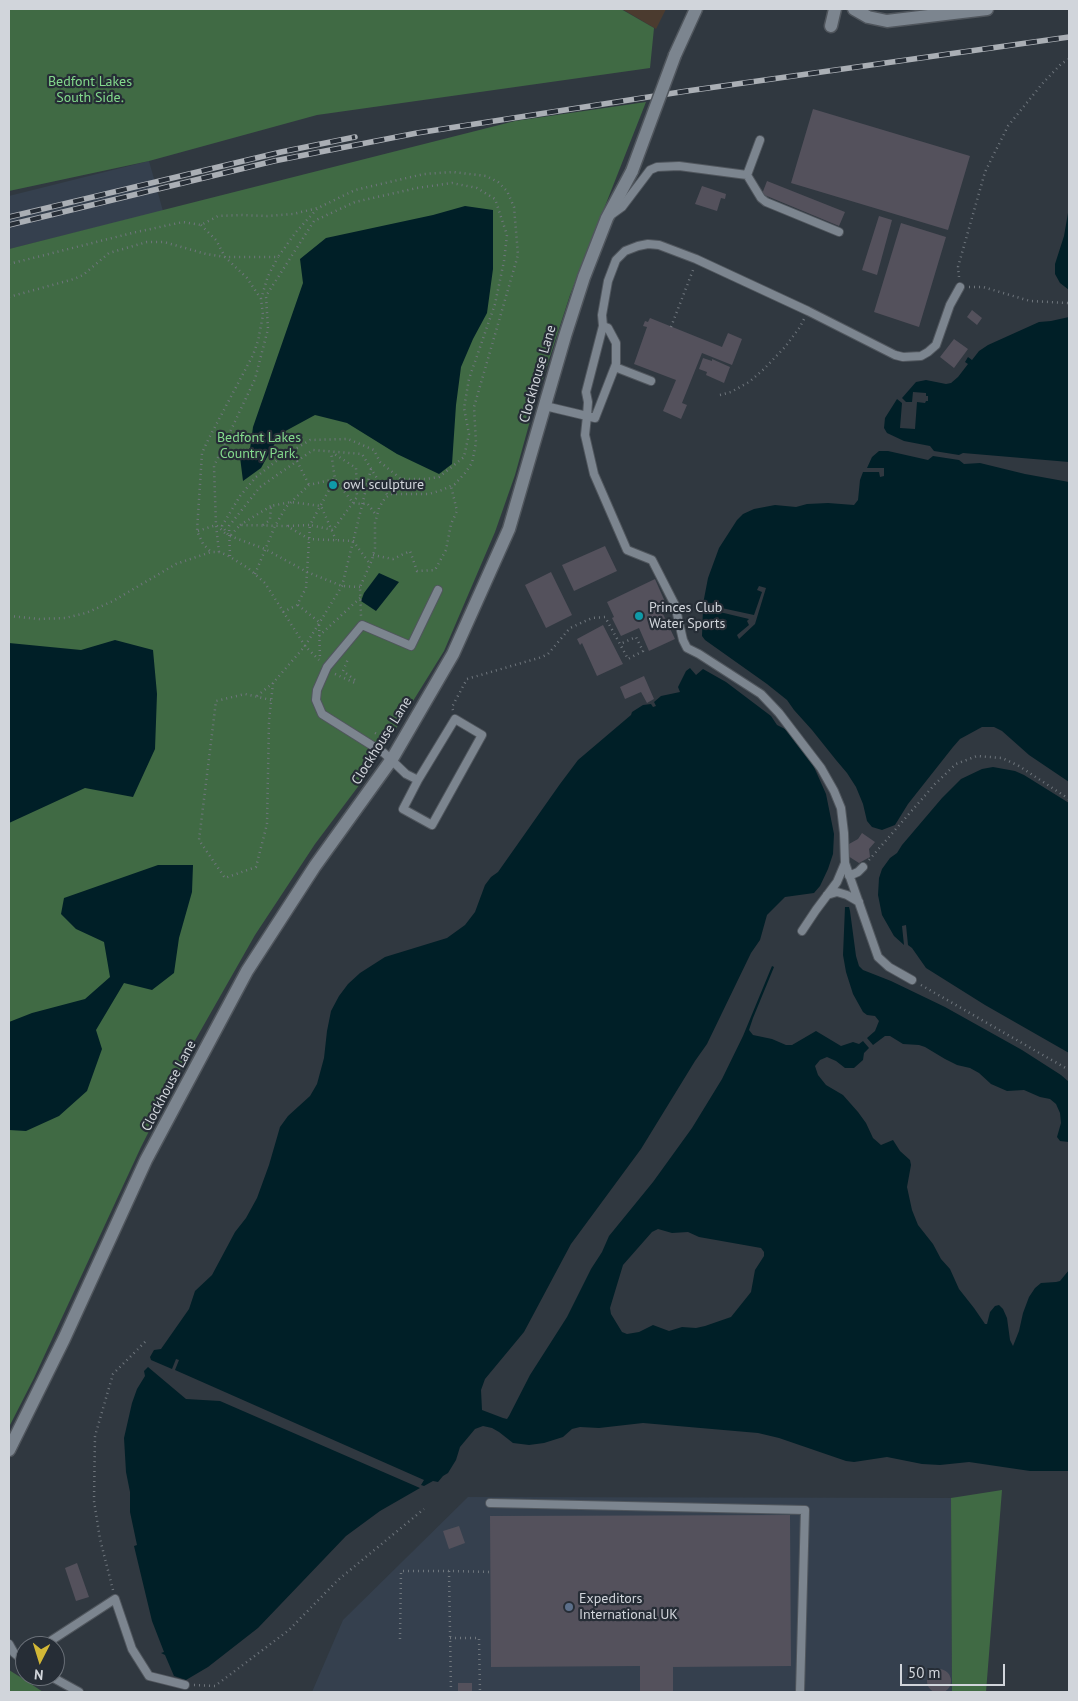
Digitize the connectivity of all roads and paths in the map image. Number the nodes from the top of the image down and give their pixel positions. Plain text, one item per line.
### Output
1 (696, 9) edge
2 (835, 9) edge
3 (854, 9) edge
4 (987, 9) edge
5 (831, 26) dead end
6 (1069, 59) edge
7 (760, 140) dead end
8 (746, 175) junction
9 (318, 208) junction
10 (607, 218) junction
11 (201, 224) junction
12 (839, 232) dead end
13 (225, 257) junction
14 (278, 257) junction
15 (696, 259) junction
16 (9, 264) edge
17 (960, 286) junction
18 (9, 297) edge
19 (261, 299) junction
20 (1069, 303) edge
21 (808, 311) junction
22 (603, 326) junction
23 (671, 327) dead end
24 (615, 367) junction
25 (652, 381) dead end
26 (720, 395) dead end
27 (545, 406) junction
28 (587, 416) junction
29 (332, 452) junction
30 (298, 461) junction
31 (371, 469) junction
32 (335, 479) junction
33 (309, 484) junction
34 (451, 486) junction
35 (388, 496) junction
36 (291, 502) junction
37 (353, 503) junction
38 (362, 504) junction
39 (271, 506) junction
40 (321, 506) junction
41 (377, 516) junction
42 (216, 525) junction
43 (240, 525) junction
44 (310, 525) junction
45 (261, 526) junction
46 (275, 526) junction
47 (287, 526) junction
48 (332, 530) junction
49 (197, 531) junction
50 (230, 536) junction
51 (308, 539) junction
52 (336, 540) junction
53 (353, 541) junction
54 (265, 549) junction
55 (211, 552) junction
56 (219, 552) junction
57 (373, 555) junction
58 (230, 556) junction
59 (370, 565) junction
60 (307, 572) junction
61 (255, 574) junction
62 (342, 586) junction
63 (360, 587) junction
64 (438, 590) dead end
65 (360, 598) junction
66 (297, 605) junction
67 (283, 612) junction
68 (9, 616) edge
69 (319, 622) junction
70 (362, 625) junction
71 (320, 636) junction
72 (620, 644) junction
73 (305, 646) junction
74 (332, 674) dead end
75 (355, 680) dead end
76 (273, 683) junction
77 (257, 696) junction
78 (271, 700) junction
79 (455, 719) junction
80 (367, 729) dead end
81 (391, 741) dead end
82 (392, 759) junction
83 (418, 780) junction
84 (1069, 799) edge
85 (845, 863) junction
86 (863, 867) joint
87 (849, 876) junction
88 (828, 895) junction
89 (859, 902) junction
90 (802, 931) dead end
91 (912, 980) joint
92 (1069, 1070) edge
93 (146, 1341) dead end
94 (9, 1450) edge
95 (490, 1503) dead end
96 (424, 1509) dead end
97 (450, 1572) junction
98 (490, 1572) dead end
99 (115, 1598) junction
100 (58, 1636) edge
101 (450, 1638) junction
102 (400, 1639) dead end
103 (65, 1684) edge
104 (185, 1685) joint
105 (79, 1692) edge
106 (451, 1692) edge
107 (480, 1692) edge
108 (800, 1692) edge

1 - 10 main road, Clockhouse Lane, bridge
2 - 5 main road
3 - 4 main road
6 - 17 path
7 - 8 lane
8 - 10 lane
8 - 12 lane
9 - 11 path
9 - 14 path
9 - 34 path
10 - 27 main road, Clockhouse Lane
11 - 13 path
11 - 16 path
13 - 14 path
13 - 18 path
13 - 19 path
14 - 19 path
15 - 21 lane
15 - 22 lane
15 - 23 path
17 - 20 path
17 - 21 lane
19 - 49 path
21 - 26 path
22 - 24 lane
22 - 28 lane
24 - 25 lane
24 - 28 lane
27 - 28 lane
27 - 82 main road, Clockhouse Lane
28 - 85 lane
29 - 30 path
29 - 31 path
29 - 32 path
29 - 37 path
30 - 33 path
30 - 50 path
31 - 35 path
31 - 38 path
32 - 33 path
32 - 37 path
32 - 40 path
33 - 36 path
34 - 35 path
34 - 57 path
35 - 41 path
36 - 39 path
36 - 40 path
36 - 46 path
37 - 38 path
37 - 48 path
38 - 41 path
38 - 53 path
39 - 43 path
39 - 45 path
40 - 44 path
40 - 48 path
41 - 57 path
42 - 49 path
42 - 50 path
42 - 50 path
42 - 56 path
43 - 45 path
43 - 50 path
44 - 47 path
44 - 48 path
44 - 51 path
45 - 46 path
46 - 47 path
46 - 54 path
47 - 51 path
48 - 52 path
49 - 55 path
50 - 54 path
50 - 58 path
51 - 52 path
51 - 60 path
52 - 53 path
53 - 59 path
53 - 62 path
54 - 60 path
54 - 61 path
55 - 56 path
55 - 68 path
56 - 58 path
57 - 59 path
58 - 61 path
59 - 63 path
60 - 62 path
60 - 66 path
61 - 67 path
62 - 63 path
62 - 69 path
63 - 65 path
64 - 70 lane
65 - 70 path
65 - 71 path
66 - 67 path
66 - 69 path
67 - 73 path
69 - 71 path
69 - 73 path
70 - 82 lane
71 - 73 path
72 - 72 path
72 - 79 path
73 - 76 path
74 - 75 path
76 - 77 path
76 - 78 path
77 - 78 path
77 - 78 path
79 - 83 lane
79 - 83 lane
80 - 81 path
82 - 83 lane
82 - 94 main road, Clockhouse Lane
84 - 86 path
85 - 87 lane
85 - 88 lane
86 - 87 lane
87 - 89 lane
88 - 89 lane
88 - 90 lane
89 - 91 lane
91 - 92 path
93 - 99 path
95 - 108 lane
96 - 104 path
97 - 98 path
97 - 101 path
97 - 102 path
99 - 100 lane
99 - 104 lane
101 - 106 path
101 - 107 path
103 - 105 lane

